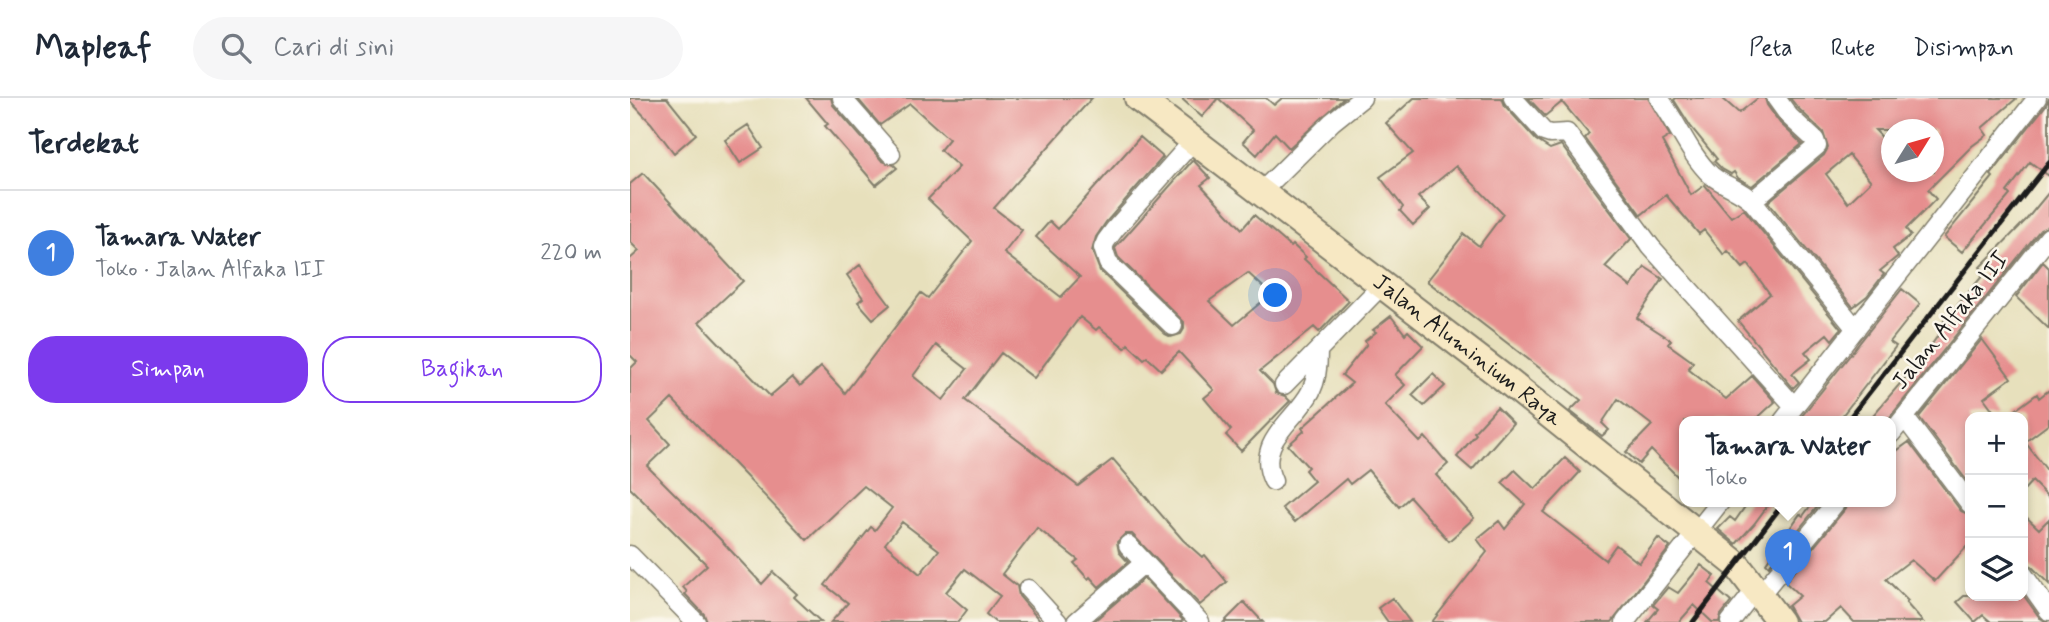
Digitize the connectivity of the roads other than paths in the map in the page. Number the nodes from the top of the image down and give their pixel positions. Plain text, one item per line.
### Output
1 (842, 98) edge
2 (1138, 98) edge
3 (1362, 98) edge
4 (1513, 98) edge
5 (1659, 98) edge
6 (1776, 98) edge
7 (2037, 98) edge
8 (1194, 141) junction
9 (891, 154) dead end
10 (1261, 192) junction
11 (1752, 201) junction
12 (2048, 242) edge
13 (1381, 286) junction
14 (1173, 326) dead end
15 (1856, 329) junction
16 (1318, 353) junction
17 (1284, 386) dead end
18 (1789, 414) edge
19 (1905, 418) junction
20 (1896, 428) edge
21 (1273, 481) dead end
22 (1965, 497) edge
23 (1716, 507) edge
24 (1832, 507) edge
25 (1695, 534) junction
26 (1128, 545) dead end
27 (630, 555) edge
28 (1144, 563) junction
29 (2028, 581) edge
30 (1028, 589) dead end
31 (1758, 592) junction
32 (2049, 611) edge
33 (696, 622) edge
34 (1058, 622) edge
35 (1076, 622) edge
36 (1200, 622) edge
37 (1625, 622) edge
38 (1730, 622) edge
39 (1780, 622) edge

1 - 9 street
2 - 8 main road, Jalan Aluminium Raya
3 - 10 street
4 - 18 street
5 - 11 street
6 - 11 street
7 - 15 street
8 - 10 main road, Jalan Aluminium Raya
8 - 14 street
10 - 13 main road, Jalan Aluminium Raya
11 - 15 street
12 - 19 street, Jalan Alfaka III
13 - 16 street
13 - 25 main road, Jalan Aluminium Raya
15 - 18 street
16 - 17 street
16 - 21 street
19 - 20 street, Jalan Alfaka III
19 - 22 street
23 - 25 street
24 - 31 street
25 - 31 main road, Jalan Aluminium Raya
25 - 37 street
26 - 28 street
27 - 33 street
28 - 35 street
28 - 36 street
29 - 32 street
30 - 34 street
31 - 38 street
31 - 39 main road, Jalan Aluminium Raya

